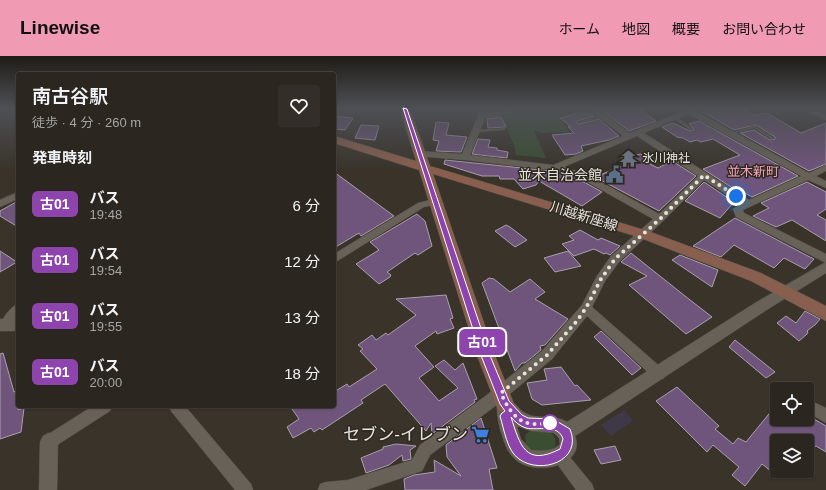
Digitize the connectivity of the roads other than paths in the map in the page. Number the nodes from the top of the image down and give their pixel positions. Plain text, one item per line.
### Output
1 (411, 129) edge
2 (500, 129) edge
3 (624, 129) edge
4 (646, 129) edge
5 (725, 129) edge
6 (746, 129) edge
7 (758, 129) edge
8 (476, 131) joint
9 (732, 133) junction
10 (633, 135) junction
11 (772, 138) dead end
12 (336, 140) edge
13 (465, 157) junction
14 (421, 161) junction
15 (556, 167) junction
16 (826, 168) edge
17 (704, 175) junction
18 (808, 176) junction
19 (826, 185) edge
20 (16, 196) edge
21 (435, 202) junction
22 (747, 203) junction
23 (0, 204) edge
24 (660, 219) junction
25 (643, 234) junction
26 (336, 258) edge
27 (826, 259) edge
28 (826, 267) edge
29 (785, 291) junction
30 (586, 308) junction
31 (16, 312) edge
32 (826, 314) edge
33 (8, 325) edge
34 (659, 374) junction
35 (503, 399) junction
36 (102, 408) edge
37 (178, 408) edge
38 (814, 409) edge
39 (826, 416) edge
40 (528, 423) junction
41 (566, 432) junction
42 (50, 442) joint
43 (522, 455) junction
44 (560, 456) junction
45 (48, 490) edge
46 (245, 490) edge
47 (330, 490) edge
48 (586, 490) edge

1 - 14 main road
2 - 8 lane
3 - 10 street
4 - 10 street
5 - 9 street
6 - 9 lane
7 - 11 lane
8 - 13 street
9 - 18 street
10 - 15 street
10 - 17 street
12 - 14 main road, 川越新座線
13 - 14 street
13 - 15 street
14 - 21 main road
14 - 25 main road, 川越新座線
15 - 24 street
16 - 18 street
17 - 22 street
17 - 24 street
18 - 19 street
18 - 22 street
20 - 23 street
21 - 26 street
21 - 35 main road
22 - 27 street
24 - 25 street
25 - 29 main road, 川越新座線
25 - 30 street
28 - 29 street
29 - 32 main road, 川越新座線
29 - 34 street
30 - 34 street
30 - 35 street
31 - 33 street
34 - 41 street
35 - 40 street
35 - 43 street
35 - 47 street
36 - 42 street
37 - 46 street
38 - 39 street
40 - 41 street
40 - 43 street
41 - 44 street
42 - 45 street
43 - 44 street
44 - 48 street

